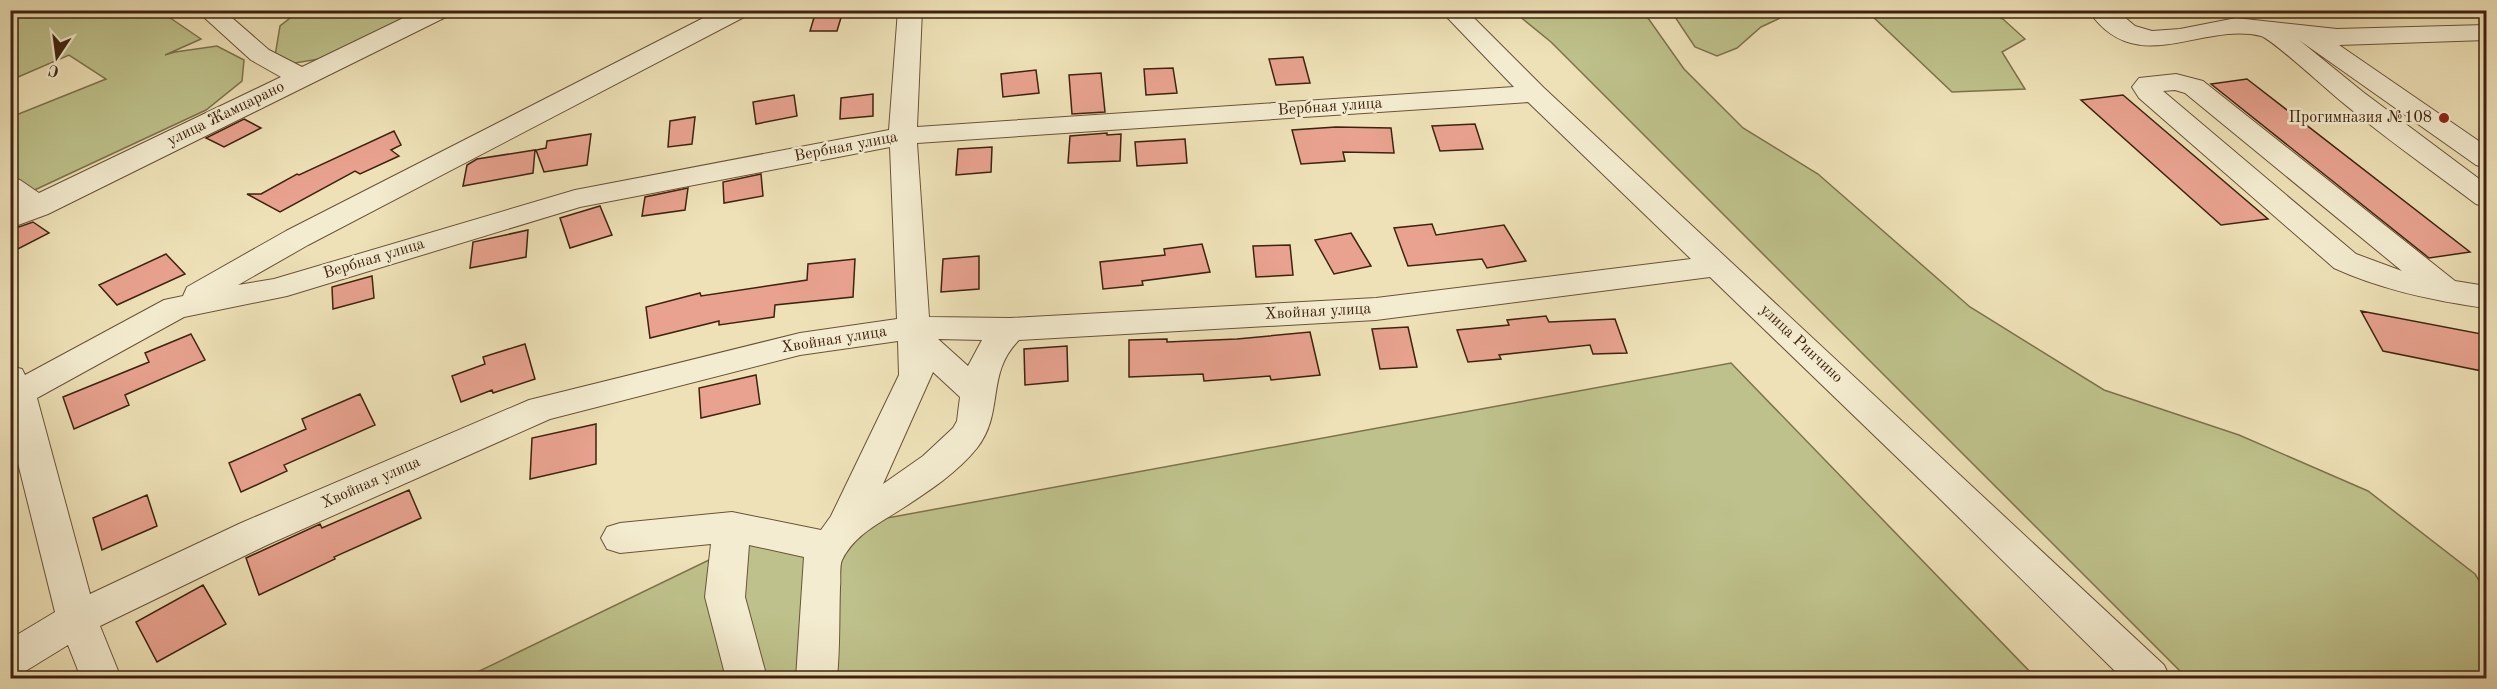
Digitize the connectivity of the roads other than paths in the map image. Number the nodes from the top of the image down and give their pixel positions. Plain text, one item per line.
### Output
1 (208, 10) edge
2 (441, 10) edge
3 (739, 10) edge
4 (910, 10) edge
5 (1452, 10) edge
6 (2100, 10) edge
7 (2247, 10) edge
8 (2274, 32) junction
9 (2487, 32) edge
10 (2309, 34) junction
11 (300, 77) junction
12 (1535, 94) junction
13 (903, 136) junction
14 (2487, 159) edge
15 (10, 186) edge
16 (2487, 198) edge
17 (38, 207) junction
18 (10, 219) edge
19 (1718, 266) junction
20 (2445, 289) junction
21 (2487, 297) edge
22 (175, 308) junction
23 (1010, 329) junction
24 (923, 331) junction
25 (13, 390) edge
26 (978, 393) junction
27 (732, 527) junction
28 (838, 536) junction
29 (620, 538) dead end
30 (77, 619) junction
31 (10, 660) edge
32 (101, 678) edge
33 (746, 678) edge
34 (817, 678) edge
35 (2149, 678) edge

1 - 11 street
2 - 11 street, улица Жамцарано
3 - 22 street, Вербная улица
4 - 13 street
5 - 12 street, улица Ринчино
6 - 8 street
7 - 8 street
8 - 10 street
8 - 16 street
9 - 10 street
10 - 14 street
11 - 17 street, улица Жамцарано
12 - 13 street, Вербная улица
12 - 19 street, улица Ринчино
13 - 22 street, Вербная улица
13 - 24 street
15 - 17 street
17 - 18 street, улица Жамцарано
19 - 23 street, Хвойная улица
19 - 35 street, улица Ринчино
20 - 20 street
20 - 21 street
22 - 25 street, Вербная улица
23 - 24 street, Хвойная улица
23 - 26 street
24 - 26 street
24 - 28 street
24 - 30 street, Хвойная улица
25 - 30 street
26 - 28 street
27 - 28 street
27 - 29 street
27 - 33 street
28 - 34 street
30 - 31 street, Хвойная улица
30 - 32 street

